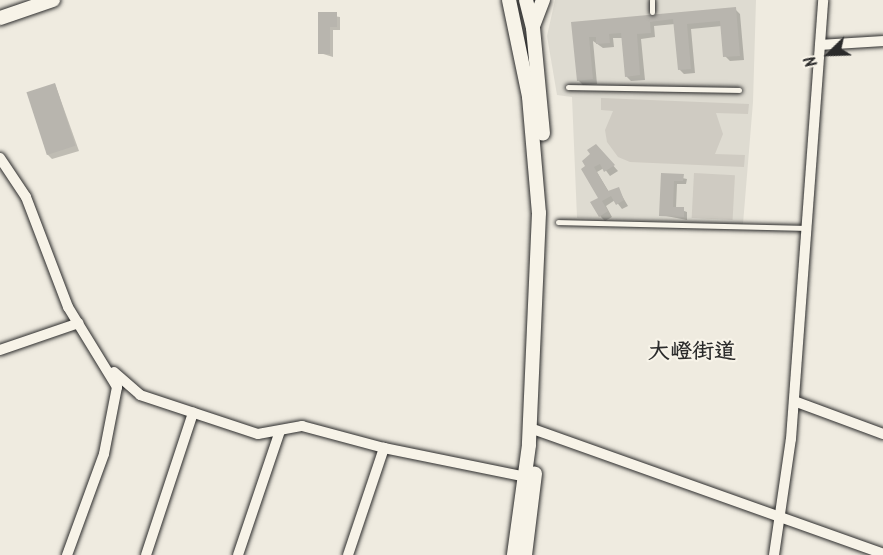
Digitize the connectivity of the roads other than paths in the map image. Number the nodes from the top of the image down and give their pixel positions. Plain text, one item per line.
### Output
1 (53, 0) edge
2 (509, 0) edge
3 (526, 0) edge
4 (543, 0) edge
5 (652, 0) edge
6 (823, 0) edge
7 (652, 12) dead end
8 (0, 18) edge
9 (533, 28) junction
10 (883, 41) edge
11 (820, 45) junction
12 (568, 87) dead end
13 (739, 90) dead end
14 (0, 158) edge
15 (558, 222) dead end
16 (806, 228) junction
17 (79, 323) junction
18 (0, 350) edge
19 (100, 355) junction
20 (130, 390) junction
21 (116, 401) junction
22 (794, 401) junction
23 (193, 413) junction
24 (535, 429) junction
25 (280, 431) junction
26 (883, 434) edge
27 (384, 448) junction
28 (526, 477) junction
29 (779, 518) junction
30 (883, 554) edge
31 (67, 555) edge
32 (146, 555) edge
33 (238, 555) edge
34 (348, 555) edge
35 (514, 555) edge
36 (525, 555) edge
37 (774, 555) edge

1 - 8 main road
2 - 24 main road
3 - 9 main road
4 - 9 main road
5 - 7 lane
6 - 11 street
9 - 24 main road
10 - 11 street
11 - 16 street
12 - 13 lane
14 - 17 street
15 - 16 lane
16 - 22 street
17 - 18 street
17 - 19 street
19 - 20 street
19 - 21 street
20 - 21 street
20 - 23 street
21 - 31 street
22 - 26 street
22 - 29 street
23 - 25 street
23 - 32 street
24 - 28 main road
24 - 29 street
24 - 36 main road
25 - 27 street
25 - 33 street
27 - 28 street
27 - 34 street
28 - 35 main road
29 - 30 street
29 - 37 street

